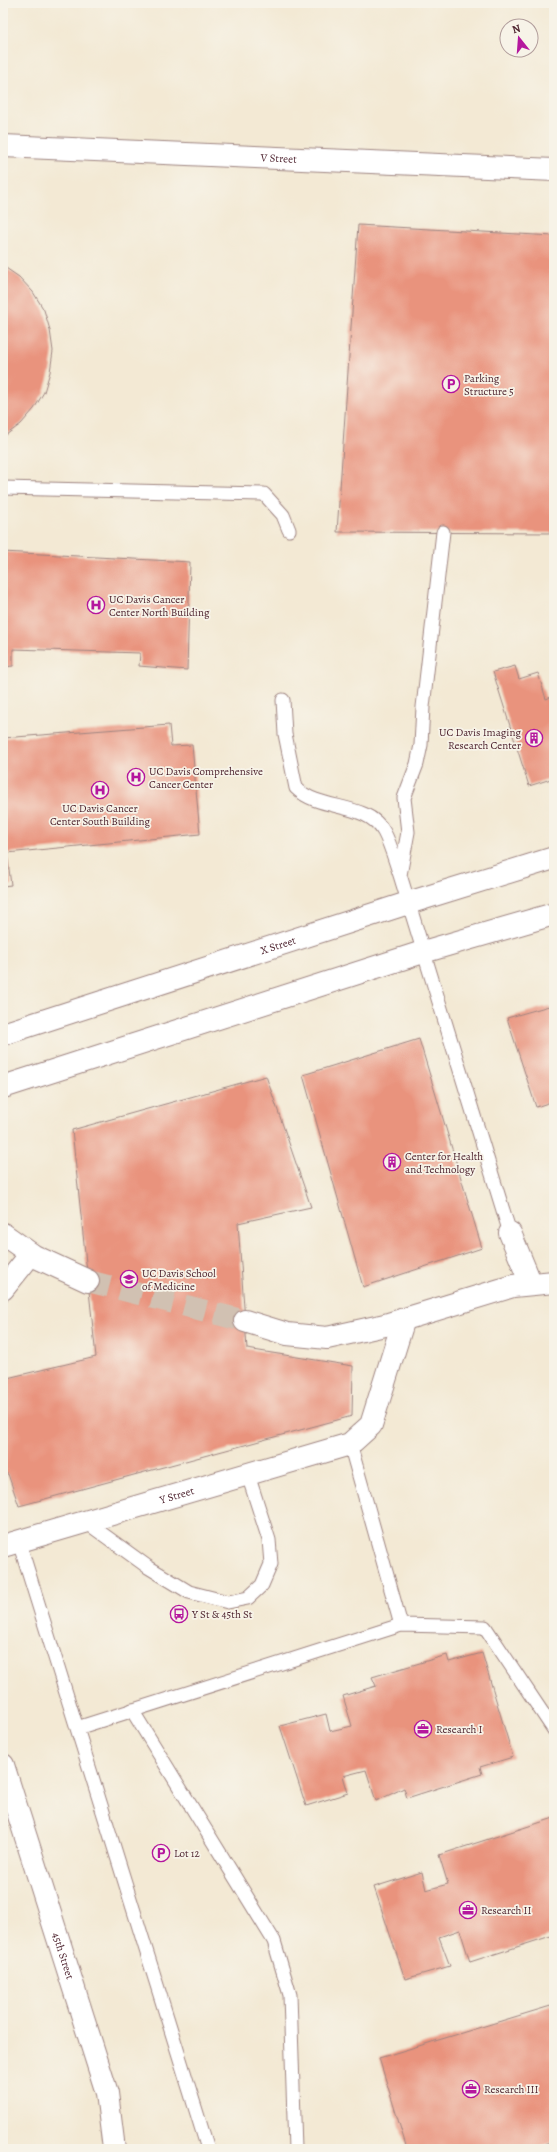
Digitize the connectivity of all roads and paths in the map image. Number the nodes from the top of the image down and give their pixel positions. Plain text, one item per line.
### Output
1 (3, 146) edge
2 (554, 170) edge
3 (3, 488) edge
4 (289, 530) dead end
5 (443, 532) dead end
6 (283, 700) dead end
7 (554, 858) edge
8 (400, 875) junction
9 (408, 903) junction
10 (554, 914) edge
11 (423, 952) junction
12 (3, 1034) edge
13 (3, 1087) edge
14 (510, 1233) joint
15 (3, 1234) edge
16 (31, 1254) junction
17 (88, 1281) tunnel mouth
18 (554, 1282) edge
19 (531, 1284) junction
20 (3, 1289) edge
21 (404, 1319) junction
22 (245, 1321) tunnel mouth
23 (350, 1444) junction
24 (248, 1475) junction
25 (86, 1522) junction
26 (11, 1544) edge
27 (401, 1625) junction
28 (132, 1710) junction
29 (77, 1728) junction
30 (554, 1730) edge
31 (3, 1765) edge
32 (114, 2149) edge
33 (208, 2149) edge
34 (295, 2149) edge

1 - 2 street, V Street
3 - 4 lane
5 - 8 lane
6 - 8 lane
7 - 9 street, X Street
8 - 9 lane
9 - 11 lane
9 - 12 street, X Street
10 - 11 street
11 - 13 street
11 - 14 lane
14 - 19 street
15 - 16 street
16 - 17 street
16 - 20 street
18 - 19 street
19 - 21 street
21 - 22 street
21 - 23 street
23 - 24 street, Y Street
23 - 27 lane
24 - 25 street, Y Street
24 - 25 lane
25 - 26 street, Y Street
26 - 29 lane
27 - 28 lane
27 - 30 lane
28 - 29 lane
28 - 34 lane
29 - 33 lane
31 - 32 street, 45th Street

